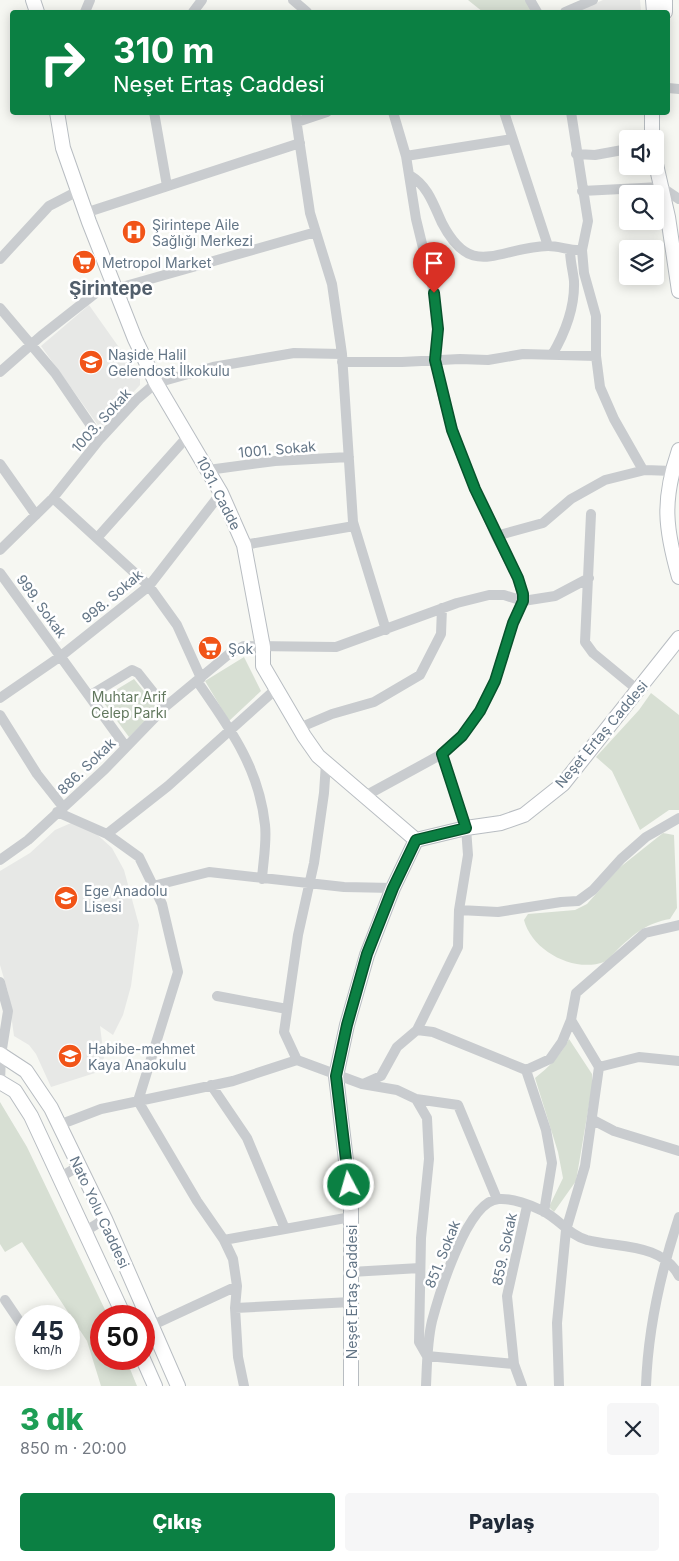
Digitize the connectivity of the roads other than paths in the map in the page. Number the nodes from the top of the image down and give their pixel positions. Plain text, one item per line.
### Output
1 (293, 0) edge
2 (593, 0) edge
3 (305, 10) edge
4 (570, 10) edge
5 (58, 115) edge
6 (155, 115) edge
7 (308, 115) edge
8 (394, 115) edge
9 (505, 115) edge
10 (571, 115) edge
11 (652, 115) edge
12 (296, 117) edge
13 (652, 130) edge
14 (512, 139) junction
15 (300, 143) junction
16 (619, 151) edge
17 (576, 154) junction
18 (406, 156) junction
19 (411, 176) junction
20 (167, 186) junction
21 (619, 189) edge
22 (664, 189) edge
23 (582, 190) junction
24 (78, 191) junction
25 (679, 199) edge
26 (664, 200) edge
27 (86, 213) junction
28 (316, 232) junction
29 (548, 246) junction
30 (570, 250) junction
31 (582, 250) junction
32 (0, 259) edge
33 (115, 289) junction
34 (679, 291) edge
35 (0, 308) edge
36 (31, 345) junction
37 (552, 355) junction
38 (596, 356) junction
39 (342, 358) junction
40 (435, 360) junction
41 (0, 372) edge
42 (156, 383) junction
43 (188, 436) junction
44 (100, 439) junction
45 (679, 450) edge
46 (349, 457) junction
47 (0, 464) edge
48 (208, 470) junction
49 (643, 470) junction
50 (672, 471) junction
51 (221, 494) junction
52 (53, 498) junction
53 (591, 514) dead end
54 (36, 515) junction
55 (354, 526) junction
56 (496, 536) junction
57 (97, 538) junction
58 (244, 545) junction
59 (0, 550) edge
60 (0, 573) edge
61 (679, 577) edge
62 (589, 578) junction
63 (149, 586) junction
64 (523, 601) junction
65 (442, 608) junction
66 (386, 630) junction
67 (679, 638) edge
68 (263, 646) junction
69 (61, 656) junction
70 (199, 679) junction
71 (276, 689) junction
72 (638, 691) junction
73 (89, 696) junction
74 (0, 698) edge
75 (165, 707) junction
76 (0, 715) edge
77 (230, 728) junction
78 (299, 728) junction
79 (126, 747) junction
80 (442, 754) junction
81 (326, 763) junction
82 (365, 796) junction
83 (60, 810) junction
84 (679, 818) edge
85 (466, 828) junction
86 (107, 834) junction
87 (416, 840) junction
88 (0, 860) edge
89 (262, 879) junction
90 (309, 884) junction
91 (153, 886) junction
92 (393, 888) junction
93 (459, 910) junction
94 (679, 925) edge
95 (0, 982) edge
96 (216, 996) dead end
97 (287, 1009) junction
98 (571, 1020) junction
99 (416, 1030) junction
100 (1, 1054) edge
101 (297, 1060) junction
102 (679, 1061) edge
103 (599, 1067) junction
104 (526, 1070) junction
105 (336, 1076) junction
106 (0, 1082) edge
107 (362, 1084) junction
108 (211, 1085) junction
109 (416, 1099) junction
110 (138, 1101) junction
111 (593, 1120) junction
112 (59, 1125) junction
113 (679, 1151) edge
114 (79, 1166) junction
115 (59, 1178) junction
116 (497, 1199) junction
117 (527, 1206) junction
118 (544, 1212) junction
119 (351, 1217) junction
120 (679, 1217) edge
121 (104, 1219) junction
122 (285, 1229) junction
123 (566, 1230) junction
124 (84, 1232) junction
125 (224, 1240) junction
126 (665, 1260) junction
127 (420, 1268) junction
128 (351, 1272) junction
129 (679, 1276) edge
130 (237, 1286) junction
131 (2, 1299) edge
132 (351, 1302) junction
133 (119, 1305) edge
134 (143, 1305) edge
135 (235, 1308) junction
136 (15, 1316) edge
137 (155, 1325) edge
138 (155, 1333) edge
139 (427, 1356) junction
140 (514, 1364) junction
141 (148, 1370) edge
142 (155, 1386) edge
143 (178, 1386) edge
144 (244, 1386) edge
145 (351, 1386) edge
146 (426, 1386) edge
147 (522, 1386) edge
148 (559, 1386) edge
149 (646, 1386) edge

1 - 3 street
2 - 4 street
5 - 24 main road, 1031. Cadde
6 - 20 street
7 - 12 street
8 - 18 street
9 - 14 street
10 - 17 street
11 - 13 main road
12 - 15 street
14 - 18 street
14 - 29 street
15 - 20 street
15 - 28 street
16 - 17 street
17 - 23 street
18 - 19 street
19 - 29 street
19 - 40 street
20 - 27 street
21 - 23 street
22 - 25 street
23 - 31 street
24 - 27 main road, 1031. Cadde
24 - 32 street
26 - 34 main road
27 - 33 main road, 1031. Cadde
28 - 33 street
28 - 39 street
29 - 30 street
30 - 31 street
30 - 37 street
31 - 38 street
33 - 36 street
33 - 42 main road, 1031. Cadde
35 - 36 street
36 - 41 street
36 - 44 street
37 - 38 street, 1003. Sokak
37 - 40 street, 1003. Sokak
38 - 49 street
39 - 40 street, 1003. Sokak
39 - 42 street, 1003. Sokak
39 - 46 street
40 - 56 street
42 - 43 main road, 1031. Cadde
42 - 44 street, 1003. Sokak
43 - 48 main road, 1031. Cadde
43 - 57 street
44 - 52 street, 1003. Sokak
45 - 50 main road
46 - 48 street, 1001. Sokak
46 - 55 street
47 - 54 street
48 - 51 main road, 1031. Cadde
49 - 50 street
49 - 56 street
50 - 61 main road
51 - 58 main road, 1031. Cadde
51 - 63 street, 998. Sokak
52 - 54 street, 1003. Sokak
52 - 57 street
53 - 62 street
54 - 59 street, 1003. Sokak
55 - 58 street
55 - 66 street
56 - 64 street
57 - 63 street
58 - 68 main road, 1031. Cadde
60 - 69 street, 999. Sokak
62 - 64 street
62 - 72 street
63 - 69 street, 998. Sokak
63 - 70 street
64 - 65 street, 886. Sokak
64 - 80 street
65 - 66 street, 886. Sokak
65 - 78 street
66 - 68 street, 886. Sokak
67 - 72 main road, Neşet Ertaş Caddesi
68 - 70 street, 886. Sokak
68 - 71 main road, 1031. Cadde
69 - 73 street, 999. Sokak
69 - 74 street, 998. Sokak
70 - 75 street, 886. Sokak
70 - 77 street
71 - 77 street
71 - 78 main road, 1031. Cadde
72 - 85 main road, Neşet Ertaş Caddesi
73 - 75 street
73 - 79 street, 999. Sokak
75 - 79 street, 886. Sokak
76 - 83 street
77 - 86 street
77 - 89 street
78 - 81 main road, 1031. Cadde
79 - 83 street, 886. Sokak
80 - 82 street
80 - 85 street
81 - 82 main road, 1031. Cadde
81 - 90 street
82 - 87 main road, 1031. Cadde
83 - 86 street
83 - 88 street, 886. Sokak
84 - 93 street
85 - 87 main road, Neşet Ertaş Caddesi
85 - 93 street
86 - 91 street
87 - 92 main road, Neşet Ertaş Caddesi
89 - 90 street
89 - 91 street
90 - 92 street
90 - 97 street
91 - 110 street
92 - 105 main road, Neşet Ertaş Caddesi
93 - 99 street
94 - 98 street
95 - 100 street
96 - 97 street
97 - 101 street
98 - 103 street
98 - 104 street
99 - 104 street
99 - 107 street
100 - 106 street
100 - 112 main road, Nato Yolu Caddesi
101 - 105 street
101 - 108 street
102 - 103 street
103 - 111 street
104 - 118 street
105 - 107 street
105 - 119 main road, Neşet Ertaş Caddesi
106 - 115 main road
107 - 109 street
108 - 110 street
108 - 122 street
109 - 116 street
109 - 127 street
110 - 112 street
110 - 125 street
111 - 113 street
111 - 123 street
112 - 114 main road, Nato Yolu Caddesi
114 - 115 street
114 - 121 main road, Nato Yolu Caddesi
115 - 124 main road
116 - 117 street
116 - 139 street, 851. Sokak
117 - 118 street
117 - 140 street, 859. Sokak
118 - 123 street
119 - 122 street
119 - 128 main road, Neşet Ertaş Caddesi
120 - 126 street
121 - 124 street
121 - 134 main road, Nato Yolu Caddesi
122 - 125 street
123 - 126 street
123 - 148 street
124 - 133 main road
125 - 130 street
126 - 129 street
126 - 149 street
127 - 128 street
127 - 139 street
128 - 132 main road, Neşet Ertaş Caddesi
130 - 135 street
130 - 137 street
131 - 136 street
132 - 135 street
132 - 145 main road, Neşet Ertaş Caddesi
135 - 144 street
138 - 143 main road, Nato Yolu Caddesi
139 - 140 street
139 - 146 street, 851. Sokak
140 - 147 street, 859. Sokak
141 - 142 main road

